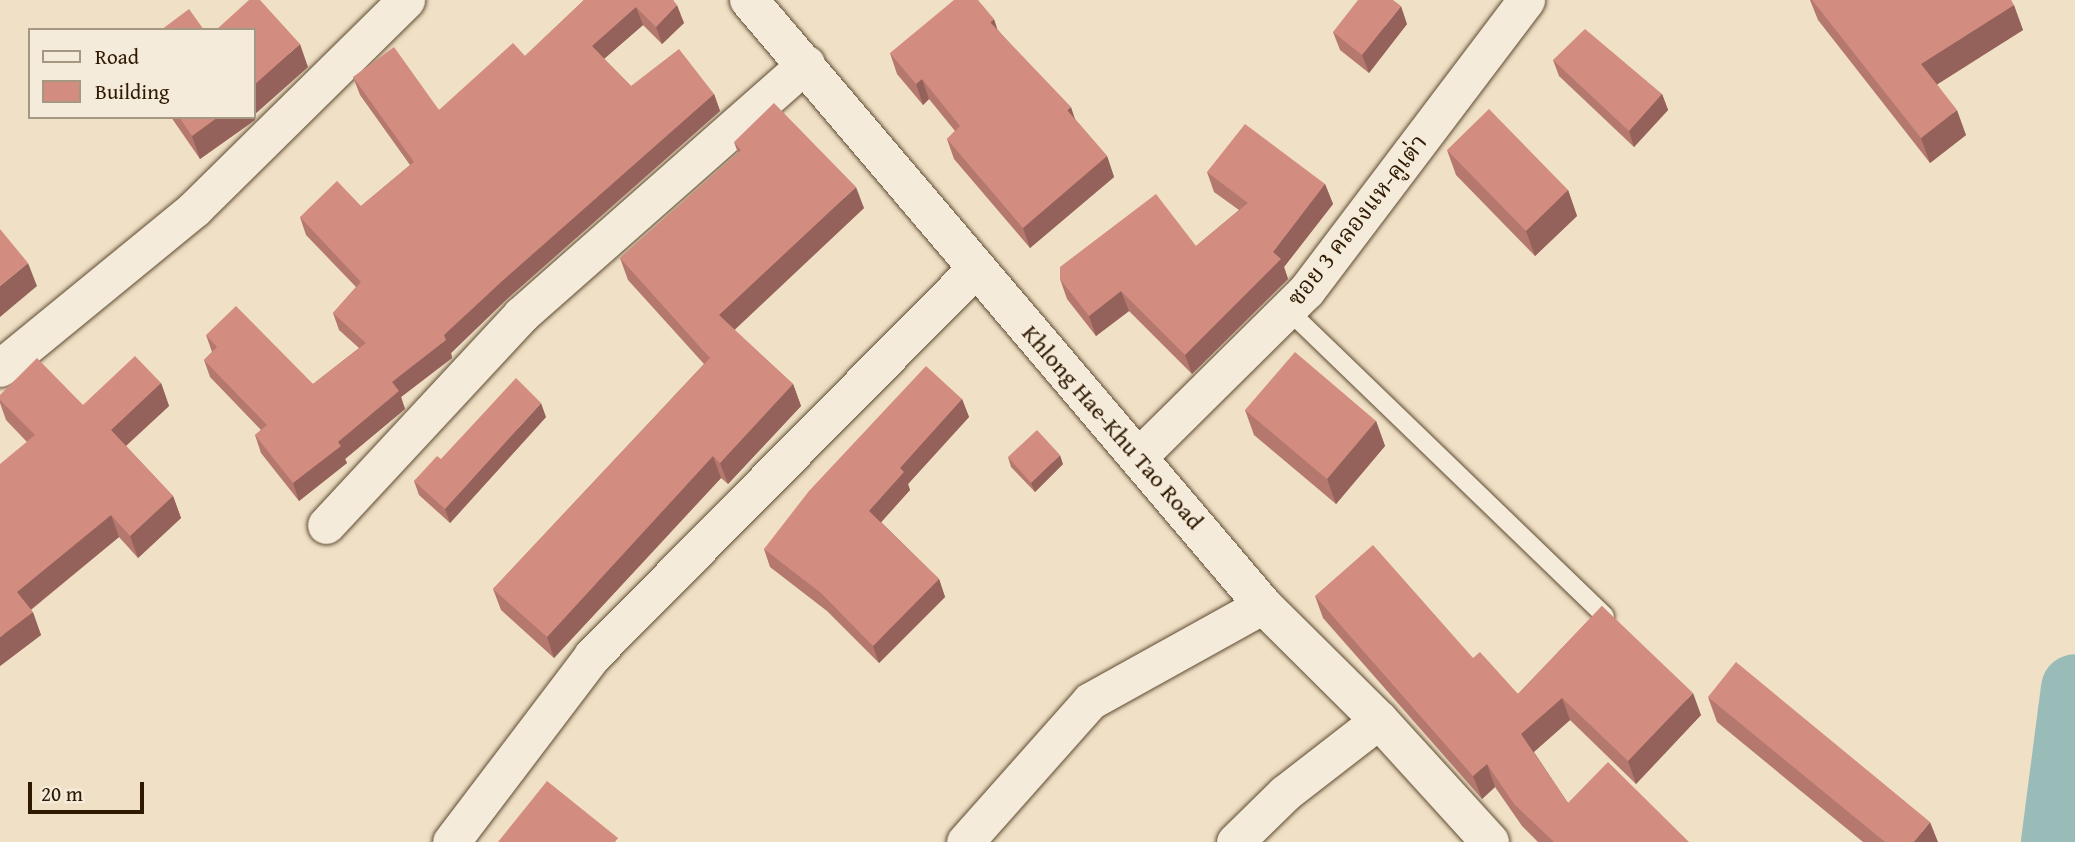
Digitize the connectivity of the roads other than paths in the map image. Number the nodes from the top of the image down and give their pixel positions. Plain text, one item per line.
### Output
1 (406, 0) edge
2 (749, 0) edge
3 (1526, 0) edge
4 (806, 64) junction
5 (975, 269) junction
6 (1287, 309) junction
7 (0, 368) edge
8 (1140, 455) junction
9 (327, 525) dead end
10 (1263, 605) junction
11 (1605, 616) edge
12 (1379, 720) junction
13 (451, 842) edge
14 (965, 842) edge
15 (1235, 842) edge
16 (1490, 842) edge

1 - 7 street
2 - 4 street, Khlong Hae-Khu Tao Road
3 - 6 street, ซอย 3 คลองแห-คูเต่า
4 - 5 street, Khlong Hae-Khu Tao Road
4 - 9 street
5 - 8 street, Khlong Hae-Khu Tao Road
5 - 13 street
6 - 8 street, ซอย 3 คลองแห-คูเต่า
6 - 11 lane
8 - 10 street, Khlong Hae-Khu Tao Road
10 - 12 street, Khlong Hae-Khu Tao Road
10 - 14 street
12 - 15 street
12 - 16 street, Khlong Hae-Khu Tao Road

